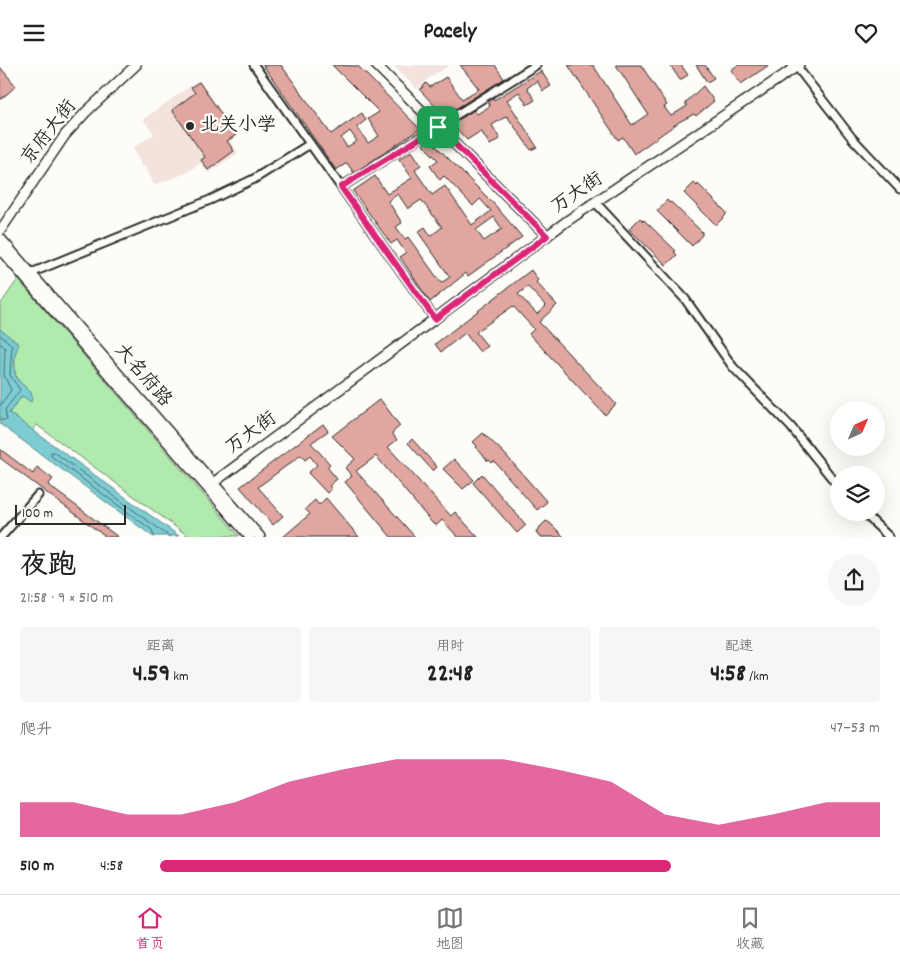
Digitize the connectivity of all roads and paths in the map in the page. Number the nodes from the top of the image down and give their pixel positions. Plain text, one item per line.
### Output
1 (136, 65) edge
2 (254, 65) edge
3 (376, 65) edge
4 (536, 65) edge
5 (798, 66) edge
6 (438, 127) junction
7 (310, 144) junction
8 (341, 187) junction
9 (900, 189) edge
10 (595, 202) junction
11 (0, 231) edge
12 (547, 236) junction
13 (0, 238) edge
14 (0, 249) edge
15 (31, 273) junction
16 (435, 319) junction
17 (830, 476) edge
18 (213, 483) junction
19 (38, 495) dead end
20 (872, 521) edge
21 (1, 537) edge
22 (250, 537) edge
23 (260, 537) edge
24 (889, 537) edge

1 - 11 street, 京府大街
2 - 7 street
3 - 6 street
4 - 6 street
5 - 9 street
5 - 10 street, 万大街
6 - 8 street
6 - 12 street
7 - 8 street
7 - 15 street
8 - 16 street
10 - 12 street, 万大街
10 - 17 street
12 - 16 street, 万大街
13 - 15 street, 大名府路
14 - 22 street, 大名府路
15 - 18 street, 大名府路
16 - 18 street, 万大街
18 - 23 street, 大名府路
19 - 21 street
20 - 24 street

